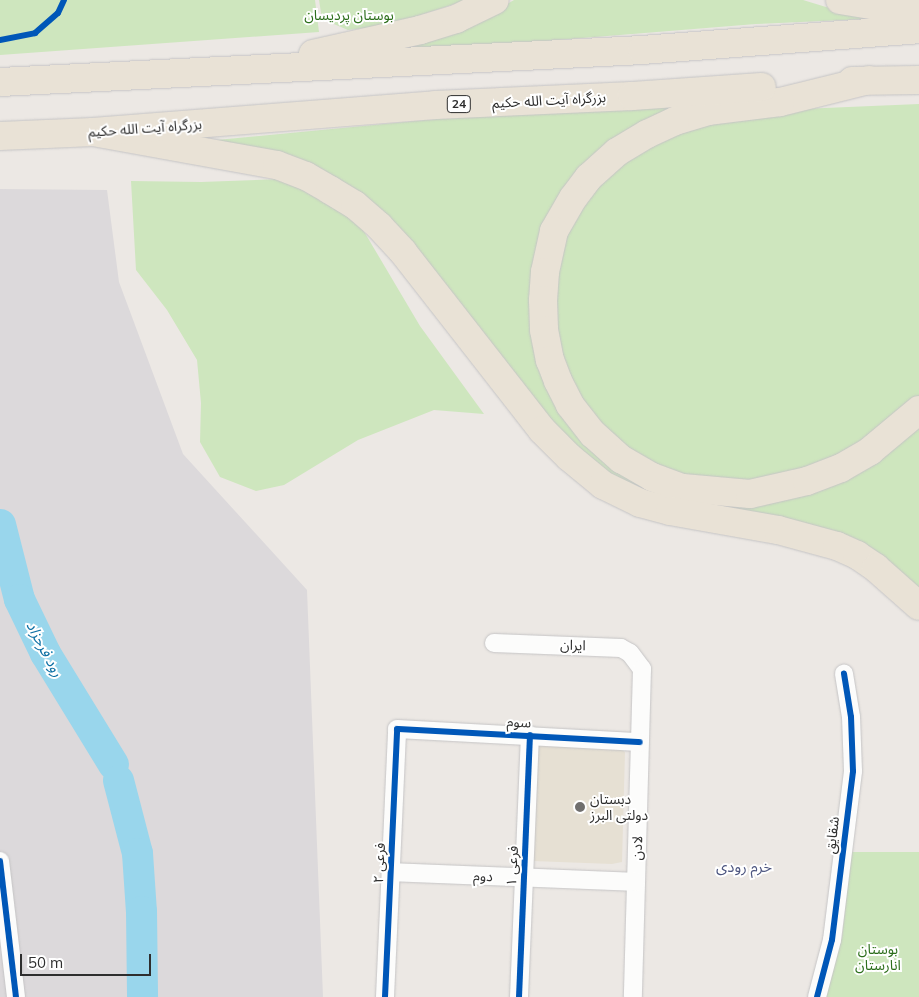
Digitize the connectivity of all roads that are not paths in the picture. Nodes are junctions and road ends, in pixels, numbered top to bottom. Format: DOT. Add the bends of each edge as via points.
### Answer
graph roads {
  1 [pos="495,0"];
  2 [pos="840,0"];
  3 [pos="919,13"];
  4 [pos="919,30"];
  5 [pos="235,72"];
  6 [pos="869,80"];
  7 [pos="919,80"];
  8 [pos="0,82"];
  9 [pos="93,132"];
  10 [pos="0,136"];
  11 [pos="919,410"];
  12 [pos="919,606"];
  13 [pos="494,643"];
  14 [pos="642,669"];
  15 [pos="844,674"];
  16 [pos="397,729"];
  17 [pos="530,735"];
  18 [pos="640,742"];
  19 [pos="0,860"];
  20 [pos="391,872"];
  21 [pos="524,878"];
  22 [pos="636,882"];
  23 [pos="16,997"];
  24 [pos="386,997"];
  25 [pos="519,997"];
  26 [pos="632,997"];
  27 [pos="817,997"];
  1 -- 5 [label="highway" via="456,19 420,30"];
  2 -- 3 [label="highway"];
  4 -- 5 [label="highway" via="642,50"];
  5 -- 8 [label="highway"];
  6 -- 7 [label="highway, بزرگراه آیت الله حکیم / 24"];
  6 -- 9 [label="highway, بزرگراه آیت الله حکیم / 24" via="435,105"];
  6 -- 11 [label="highway" via="780,102 708,112 675,121 617,152 589,177 554,231 545,272 544,330 558,381 570,405 593,434 621,459 652,477 684,488 750,494 807,482 870,451"];
  9 -- 10 [label="highway, بزرگراه آیت الله حکیم / 24"];
  9 -- 12 [label="highway" via="277,165 306,176 355,205 379,226 403,252 542,430 569,458 602,484 640,503 670,511 778,530 837,546 876,568"];
  13 -- 14 [label="street, ایران" via="621,648"];
  14 -- 18 [label="street, لادن"];
  15 -- 27 [label="street, شقایق" via="851,717 853,771 832,940"];
  16 -- 17 [label="street, سوم"];
  16 -- 20 [label="street, فرعی ۲"];
  17 -- 18 [label="street, سوم"];
  17 -- 21 [label="street, فرعی ۱"];
  18 -- 22 [label="street, لادن"];
  19 -- 23 [label="street"];
  20 -- 21 [label="street, دوم"];
  20 -- 24 [label="street, فرعی ۲"];
  21 -- 22 [label="street, دوم"];
  21 -- 25 [label="street, فرعی ۱"];
  22 -- 26 [label="street, لادن"];
}
